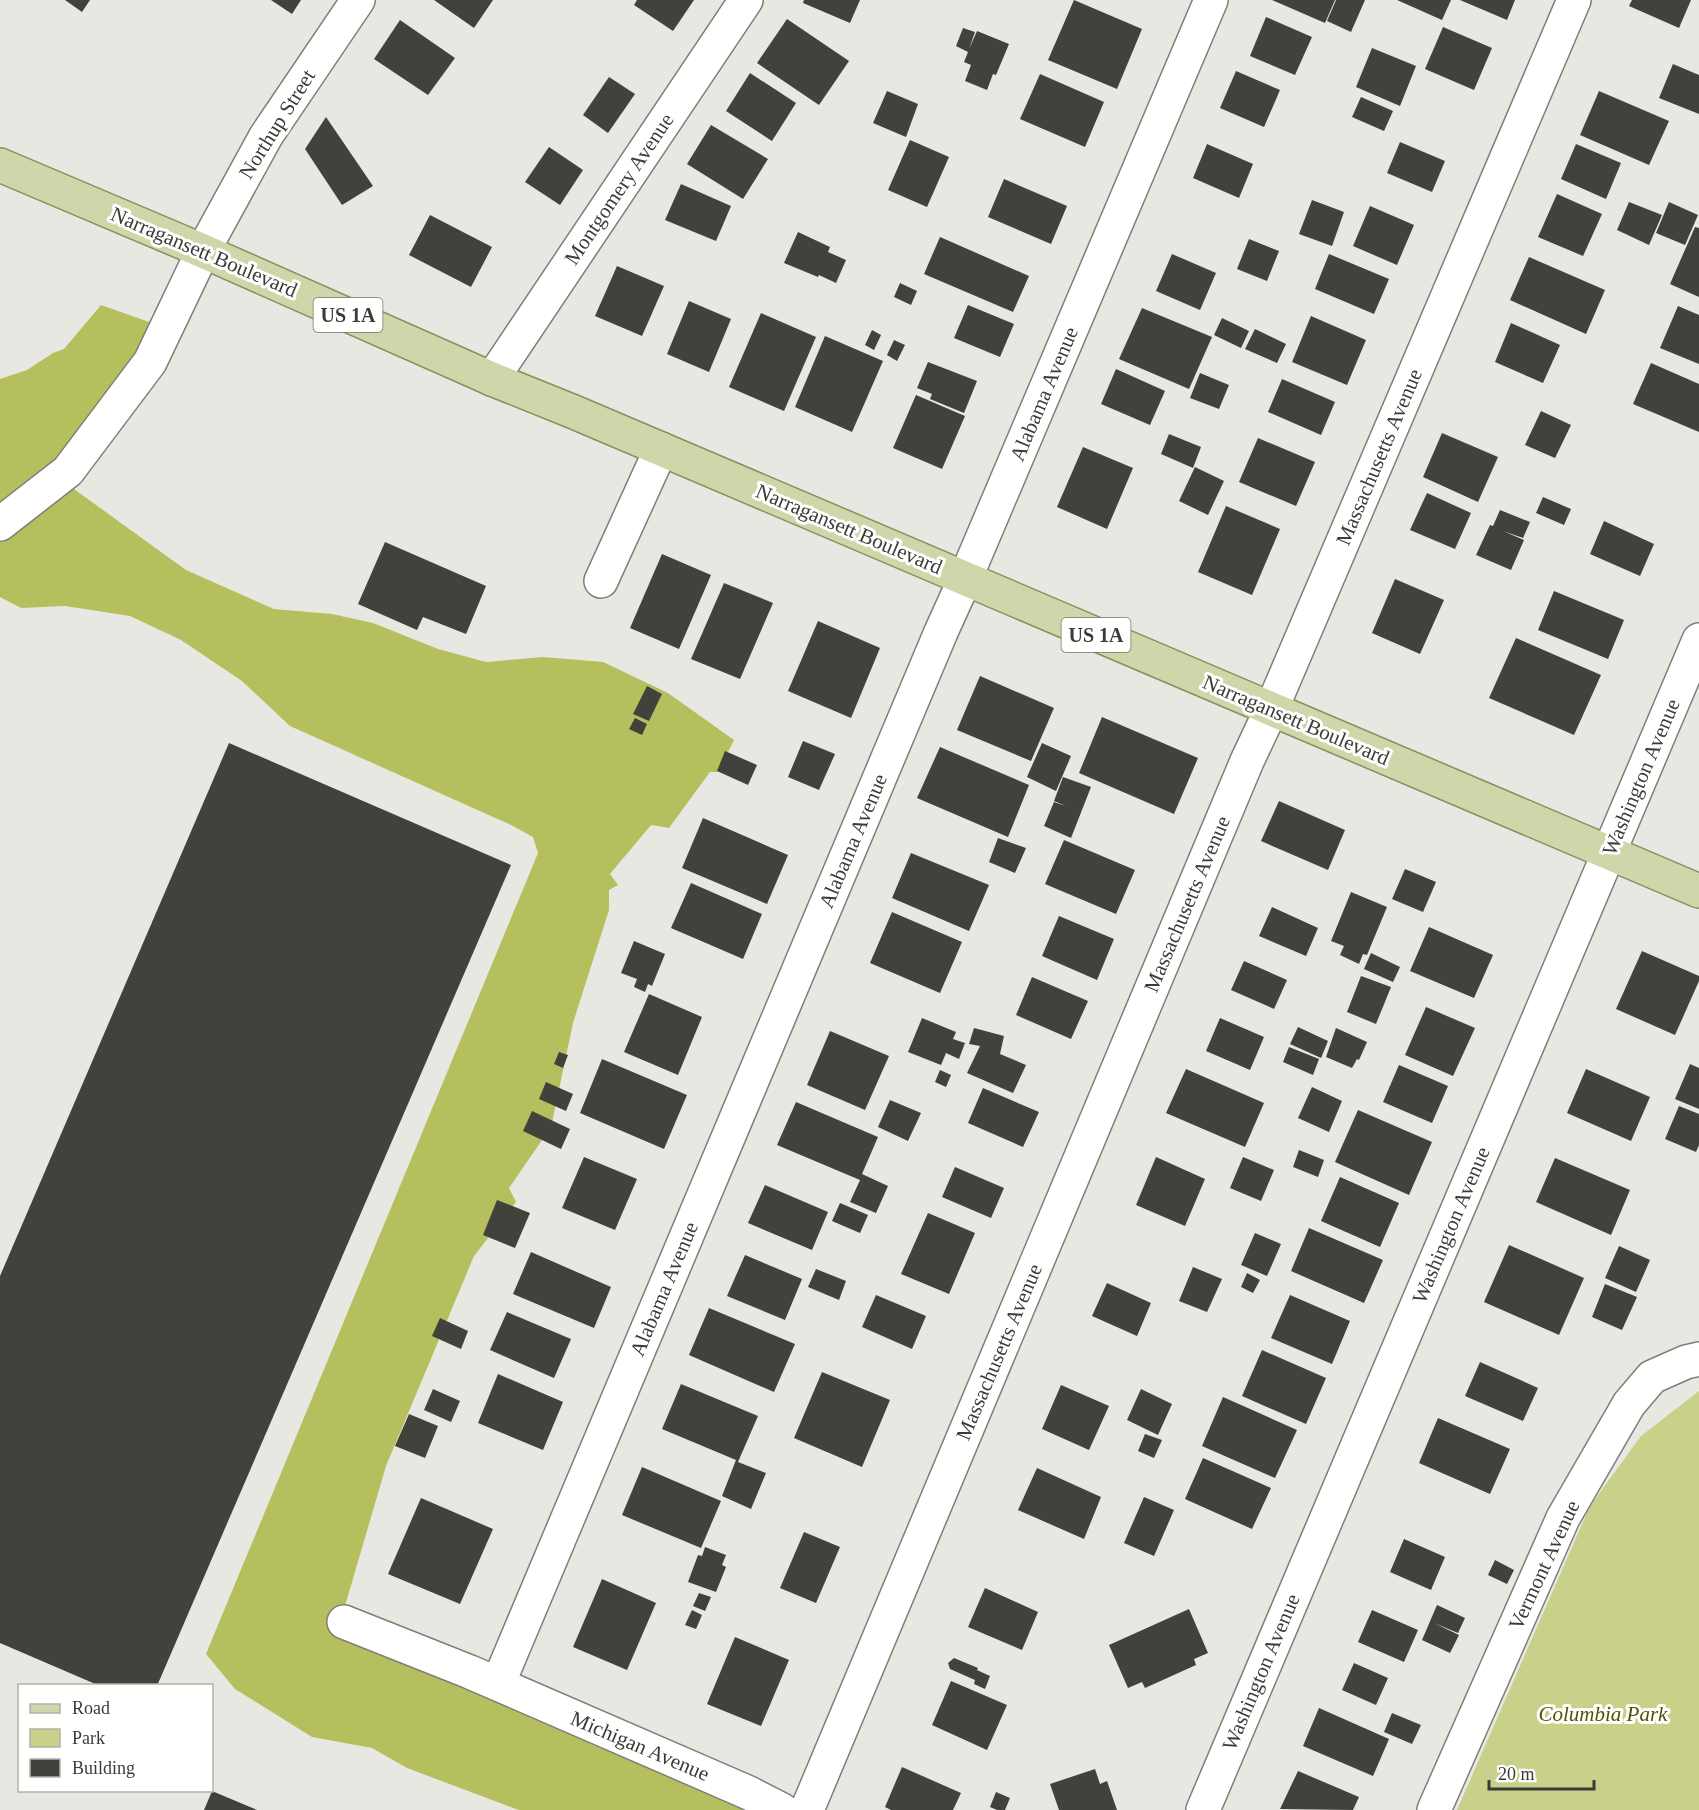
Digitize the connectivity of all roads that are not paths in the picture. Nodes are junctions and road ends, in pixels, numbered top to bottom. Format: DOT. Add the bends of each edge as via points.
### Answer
graph roads {
  1 [pos="358,0"];
  2 [pos="746,0"];
  3 [pos="1211,0"];
  4 [pos="1574,0"];
  5 [pos="0,165"];
  6 [pos="203,251"];
  7 [pos="492,379"];
  8 [pos="661,449"];
  9 [pos="0,524"];
  10 [pos="965,579"];
  11 [pos="601,582"];
  12 [pos="1699,640"];
  13 [pos="1271,710"];
  14 [pos="1609,853"];
  15 [pos="1699,891"];
  16 [pos="1699,1359"];
  17 [pos="344,1622"];
  18 [pos="498,1684"];
  19 [pos="782,1810"];
  20 [pos="807,1810"];
  21 [pos="1203,1810"];
  22 [pos="1434,1810"];
  1 -- 6 [label="street, Northup Street" via="266,136"];
  2 -- 7 [label="street, Montgomery Avenue"];
  3 -- 10 [label="street, Alabama Avenue"];
  4 -- 13 [label="street, Massachusetts Avenue"];
  5 -- 6 [label="main road, Narragansett Boulevard / US 1A"];
  6 -- 7 [label="main road, Narragansett Boulevard / US 1A"];
  6 -- 9 [label="street, Northup Street" via="150,362 68,471"];
  7 -- 8 [label="main road, Narragansett Boulevard / US 1A"];
  8 -- 10 [label="main road, Narragansett Boulevard / US 1A"];
  8 -- 11 [label="street"];
  10 -- 13 [label="main road, Narragansett Boulevard / US 1A"];
  10 -- 18 [label="street, Alabama Avenue"];
  12 -- 14 [label="street, Washington Avenue"];
  13 -- 14 [label="main road, Narragansett Boulevard / US 1A"];
  13 -- 20 [label="street, Massachusetts Avenue"];
  14 -- 15 [label="main road, Narragansett Boulevard / US 1A"];
  14 -- 21 [label="street, Washington Avenue"];
  16 -- 22 [label="street, Vermont Avenue" via="1652,1377 1629,1404 1563,1518"];
  17 -- 18 [label="street, Michigan Avenue"];
  18 -- 19 [label="street, Michigan Avenue"];
}
